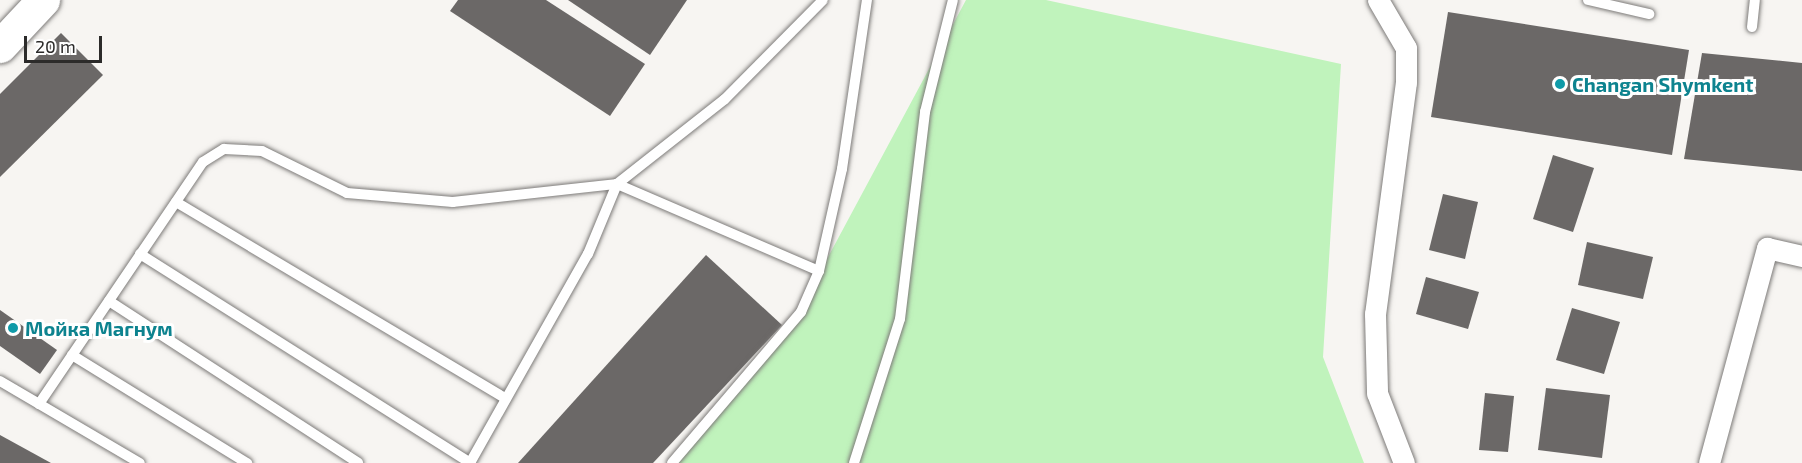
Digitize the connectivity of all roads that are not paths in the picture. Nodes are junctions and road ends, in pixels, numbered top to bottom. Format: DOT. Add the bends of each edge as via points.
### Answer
graph roads {
  1 [pos="43,0"];
  2 [pos="824,0"];
  3 [pos="867,0"];
  4 [pos="953,0"];
  5 [pos="1378,0"];
  6 [pos="1588,0"];
  7 [pos="1755,0"];
  8 [pos="1649,15"];
  9 [pos="1752,27"];
  10 [pos="0,46"];
  11 [pos="617,184"];
  12 [pos="176,202"];
  13 [pos="140,254"];
  14 [pos="1802,255"];
  15 [pos="819,272"];
  16 [pos="109,301"];
  17 [pos="72,356"];
  18 [pos="0,381"];
  19 [pos="506,399"];
  20 [pos="39,404"];
  21 [pos="140,463"];
  22 [pos="247,463"];
  23 [pos="357,463"];
  24 [pos="470,463"];
  25 [pos="672,463"];
  26 [pos="854,463"];
  27 [pos="1404,463"];
  28 [pos="1709,463"];
  1 -- 10 [label="highway"];
  2 -- 11 [label="lane" via="725,99"];
  3 -- 15 [label="lane" via="842,169"];
  4 -- 26 [label="lane" via="925,112 900,319"];
  5 -- 27 [label="street" via="1406,48 1406,82 1375,314 1377,393"];
  6 -- 8 [label="lane"];
  7 -- 9 [label="lane"];
  11 -- 12 [label="lane" via="453,202 359,194 262,151 224,149 203,162"];
  11 -- 15 [label="lane"];
  11 -- 19 [label="lane" via="588,254"];
  12 -- 13 [label="lane"];
  12 -- 19 [label="lane"];
  13 -- 16 [label="lane"];
  13 -- 24 [label="lane"];
  14 -- 28 [label="street" via="1767,248"];
  15 -- 25 [label="lane" via="801,312"];
  16 -- 17 [label="lane"];
  16 -- 23 [label="lane"];
  17 -- 20 [label="lane"];
  17 -- 22 [label="lane"];
  18 -- 20 [label="lane"];
  19 -- 24 [label="lane"];
  20 -- 21 [label="lane"];
}
